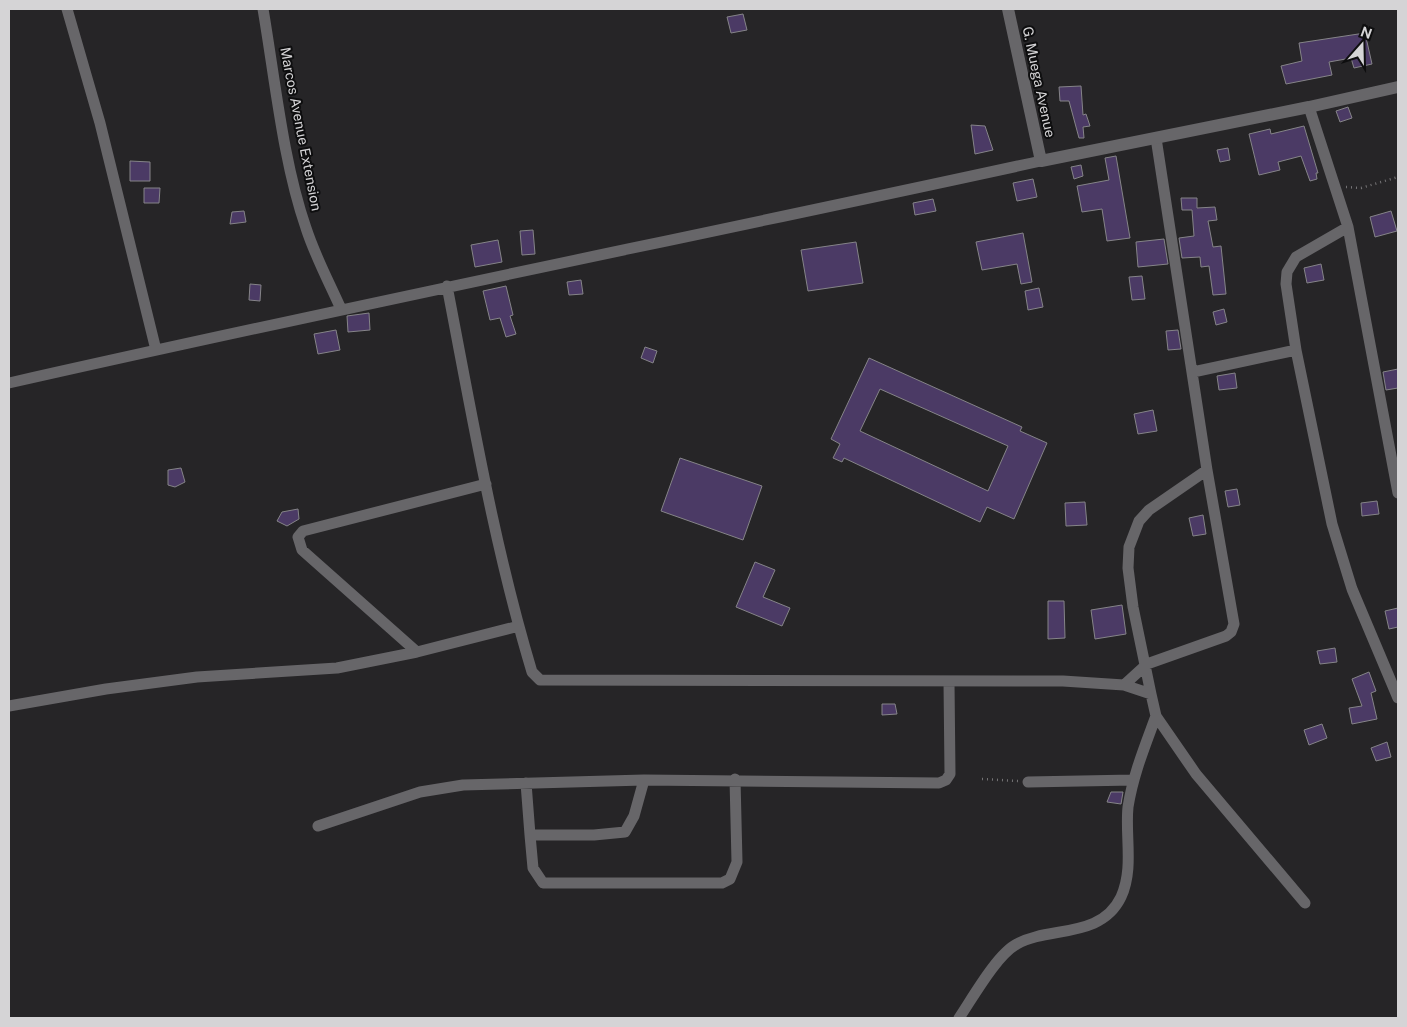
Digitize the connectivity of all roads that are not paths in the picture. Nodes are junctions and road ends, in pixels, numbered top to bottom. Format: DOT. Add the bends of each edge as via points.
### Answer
graph roads {
  1 [pos="66,9"];
  2 [pos="263,9"];
  3 [pos="1008,9"];
  4 [pos="1398,87"];
  5 [pos="1309,107"];
  6 [pos="1156,138"];
  7 [pos="1041,161"];
  8 [pos="1348,227"];
  9 [pos="447,286"];
  10 [pos="340,309"];
  11 [pos="156,350"];
  12 [pos="1296,350"];
  13 [pos="1193,372"];
  14 [pos="9,383"];
  15 [pos="1207,470"];
  16 [pos="486,484"];
  17 [pos="1398,493"];
  18 [pos="519,626"];
  19 [pos="417,652"];
  20 [pos="1147,664"];
  21 [pos="948,682"];
  22 [pos="1124,685"];
  23 [pos="1151,694"];
  24 [pos="1398,698"];
  25 [pos="9,706"];
  26 [pos="1156,716"];
  27 [pos="735,779"];
  28 [pos="644,780"];
  29 [pos="1133,780"];
  30 [pos="1028,782"];
  31 [pos="526,783"];
  32 [pos="318,826"];
  33 [pos="530,835"];
  34 [pos="1305,903"];
  35 [pos="959,1018"];
  1 -- 11 [label="street" via="100,123"];
  2 -- 10 [label="street, Marcos Avenue Extension" via="299,206"];
  3 -- 7 [label="street, G. Muega Avenue"];
  4 -- 5 [label="street"];
  5 -- 6 [label="street"];
  5 -- 8 [label="street"];
  6 -- 7 [label="street"];
  6 -- 13 [label="street"];
  7 -- 9 [label="street"];
  8 -- 12 [label="street" via="1302,253 1289,267 1286,284"];
  8 -- 17 [label="street"];
  9 -- 10 [label="street"];
  9 -- 16 [label="street"];
  10 -- 11 [label="street"];
  11 -- 14 [label="street"];
  12 -- 13 [label="street"];
  12 -- 24 [label="street" via="1332,524 1352,589"];
  13 -- 15 [label="street"];
  15 -- 20 [label="street" via="1149,510 1131,540 1128,568 1133,607"];
  15 -- 20 [label="street" via="1234,624 1226,636"];
  16 -- 18 [label="street"];
  16 -- 19 [label="street" via="303,530 298,537 302,550"];
  18 -- 19 [label="street"];
  18 -- 21 [label="street" via="532,672 540,680 547,681 601,678"];
  19 -- 25 [label="street" via="337,668 197,677"];
  20 -- 22 [label="street"];
  20 -- 23 [label="street"];
  21 -- 22 [label="street" via="1063,681"];
  21 -- 27 [label="street" via="951,765 946,780 939,783"];
  22 -- 23 [label="street"];
  23 -- 26 [label="street"];
  26 -- 29 [label="street"];
  26 -- 34 [label="street" via="1196,774"];
  27 -- 28 [label="street"];
  27 -- 33 [label="street" via="737,862 730,879 722,883 543,883 533,868"];
  28 -- 31 [label="street"];
  28 -- 33 [label="street" via="632,821 625,832"];
  29 -- 30 [label="street"];
  29 -- 35 [label="street" via="1128,810 1126,875 1121,897 1113,908 1088,925 1016,944 985,978"];
  31 -- 32 [label="street" via="445,787 420,792"];
  31 -- 33 [label="street"];
}
